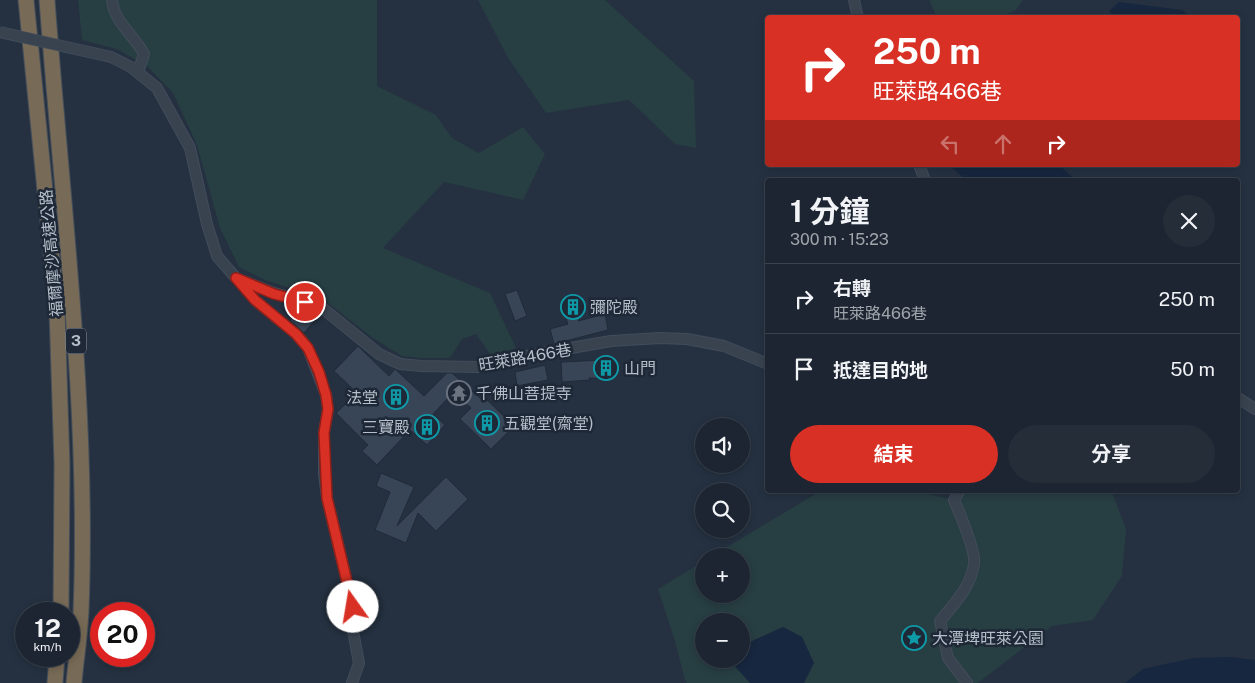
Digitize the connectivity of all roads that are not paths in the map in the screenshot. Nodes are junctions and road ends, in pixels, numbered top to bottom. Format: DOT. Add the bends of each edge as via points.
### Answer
graph roads {
  1 [pos="26,0"];
  2 [pos="47,0"];
  3 [pos="112,0"];
  4 [pos="854,0"];
  5 [pos="857,15"];
  6 [pos="0,32"];
  7 [pos="138,72"];
  8 [pos="236,278"];
  9 [pos="765,363"];
  10 [pos="1240,399"];
  11 [pos="1255,408"];
  12 [pos="958,493"];
  13 [pos="61,602"];
  14 [pos="56,667"];
  15 [pos="55,683"];
  16 [pos="74,683"];
  17 [pos="352,683"];
  18 [pos="967,683"];
  1 -- 13 [label="highway, 福爾摩沙高速公路 / 3" via="57,311 62,464"];
  2 -- 16 [label="highway, 福爾摩沙高速公路 / 3" via="77,353 82,509 81,613"];
  3 -- 7 [label="lane" via="114,14 144,54"];
  4 -- 5 [label="lane"];
  6 -- 7 [label="lane, 旺萊路466巷, bridge" via="111,57"];
  7 -- 8 [label="lane, 旺萊路466巷" via="157,88 190,148 217,256"];
  8 -- 9 [label="lane, 旺萊路466巷" via="274,294 320,306 379,354 400,364 478,367 611,341 660,338 724,346"];
  8 -- 17 [label="lane" via="255,300 308,348 326,395 324,474 353,607 358,662"];
  10 -- 11 [label="lane"];
  12 -- 18 [label="lane" via="954,500 975,563 966,587 940,621 948,658"];
  14 -- 15 [label="highway"];
}
